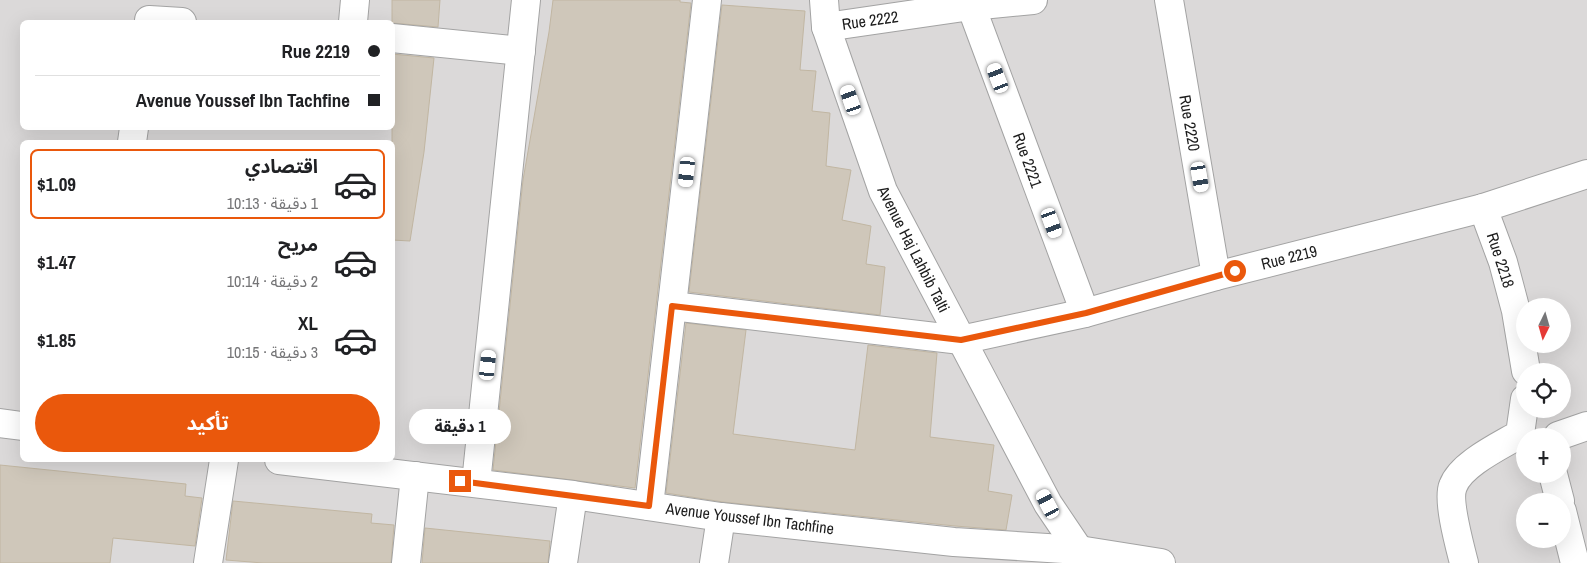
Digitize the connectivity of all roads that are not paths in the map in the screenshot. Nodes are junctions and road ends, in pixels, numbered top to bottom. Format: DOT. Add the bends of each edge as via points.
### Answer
graph roads {
  1 [pos="355,0"];
  2 [pos="526,0"];
  3 [pos="707,0"];
  4 [pos="824,0"];
  5 [pos="1033,0"];
  6 [pos="1169,0"];
  7 [pos="971,6"];
  8 [pos="150,14"];
  9 [pos="174,20"];
  10 [pos="353,20"];
  11 [pos="826,27"];
  12 [pos="395,38"];
  13 [pos="521,51"];
  14 [pos="1587,174"];
  15 [pos="1483,208"];
  16 [pos="1216,276"];
  17 [pos="672,306"];
  18 [pos="1086,313"];
  19 [pos="961,340"];
  20 [pos="1525,363"];
  21 [pos="0,423"];
  22 [pos="20,426"];
  23 [pos="1587,426"];
  24 [pos="1571,432"];
  25 [pos="1516,439"];
  26 [pos="224,462"];
  27 [pos="298,462"];
  28 [pos="415,476"];
  29 [pos="476,483"];
  30 [pos="573,495"];
  31 [pos="649,506"];
  32 [pos="721,516"];
  33 [pos="1571,548"];
  34 [pos="1079,557"];
  35 [pos="208,563"];
  36 [pos="406,563"];
  37 [pos="563,563"];
  38 [pos="714,563"];
  39 [pos="1161,563"];
  40 [pos="1464,563"];
  41 [pos="1574,563"];
  1 -- 10 [label="street"];
  2 -- 13 [label="street"];
  3 -- 17 [label="street"];
  4 -- 11 [label="street, Avenue Haj Lahbib Talti"];
  5 -- 7 [label="street, Rue 2222"];
  6 -- 16 [label="street, Rue 2220"];
  7 -- 11 [label="street, Rue 2222"];
  7 -- 18 [label="street, Rue 2221"];
  8 -- 9 [label="street"];
  11 -- 19 [label="street, Avenue Haj Lahbib Talti" via="882,191"];
  12 -- 13 [label="street"];
  13 -- 29 [label="street"];
  14 -- 15 [label="street, Rue 2219"];
  15 -- 16 [label="street, Rue 2219"];
  15 -- 20 [label="street, Rue 2218" via="1503,262"];
  16 -- 18 [label="street, Rue 2219"];
  17 -- 19 [label="street, Rue 2219"];
  17 -- 31 [label="street"];
  18 -- 19 [label="street, Rue 2219"];
  19 -- 34 [label="street, Avenue Haj Lahbib Talti"];
  21 -- 22 [label="street"];
  23 -- 24 [label="street"];
  25 -- 40 [label="street" via="1472,464 1452,487"];
  26 -- 35 [label="street"];
  27 -- 28 [label="street, Avenue Youssef Ibn Tachfine"];
  28 -- 29 [label="street, Avenue Youssef Ibn Tachfine"];
  28 -- 36 [label="street"];
  29 -- 30 [label="street, Avenue Youssef Ibn Tachfine"];
  30 -- 31 [label="street, Avenue Youssef Ibn Tachfine"];
  30 -- 37 [label="street"];
  31 -- 32 [label="street, Avenue Youssef Ibn Tachfine"];
  32 -- 34 [label="street, Avenue Youssef Ibn Tachfine"];
  32 -- 38 [label="street"];
  33 -- 41 [label="street"];
  34 -- 39 [label="street, Avenue Youssef Ibn Tachfine"];
}
